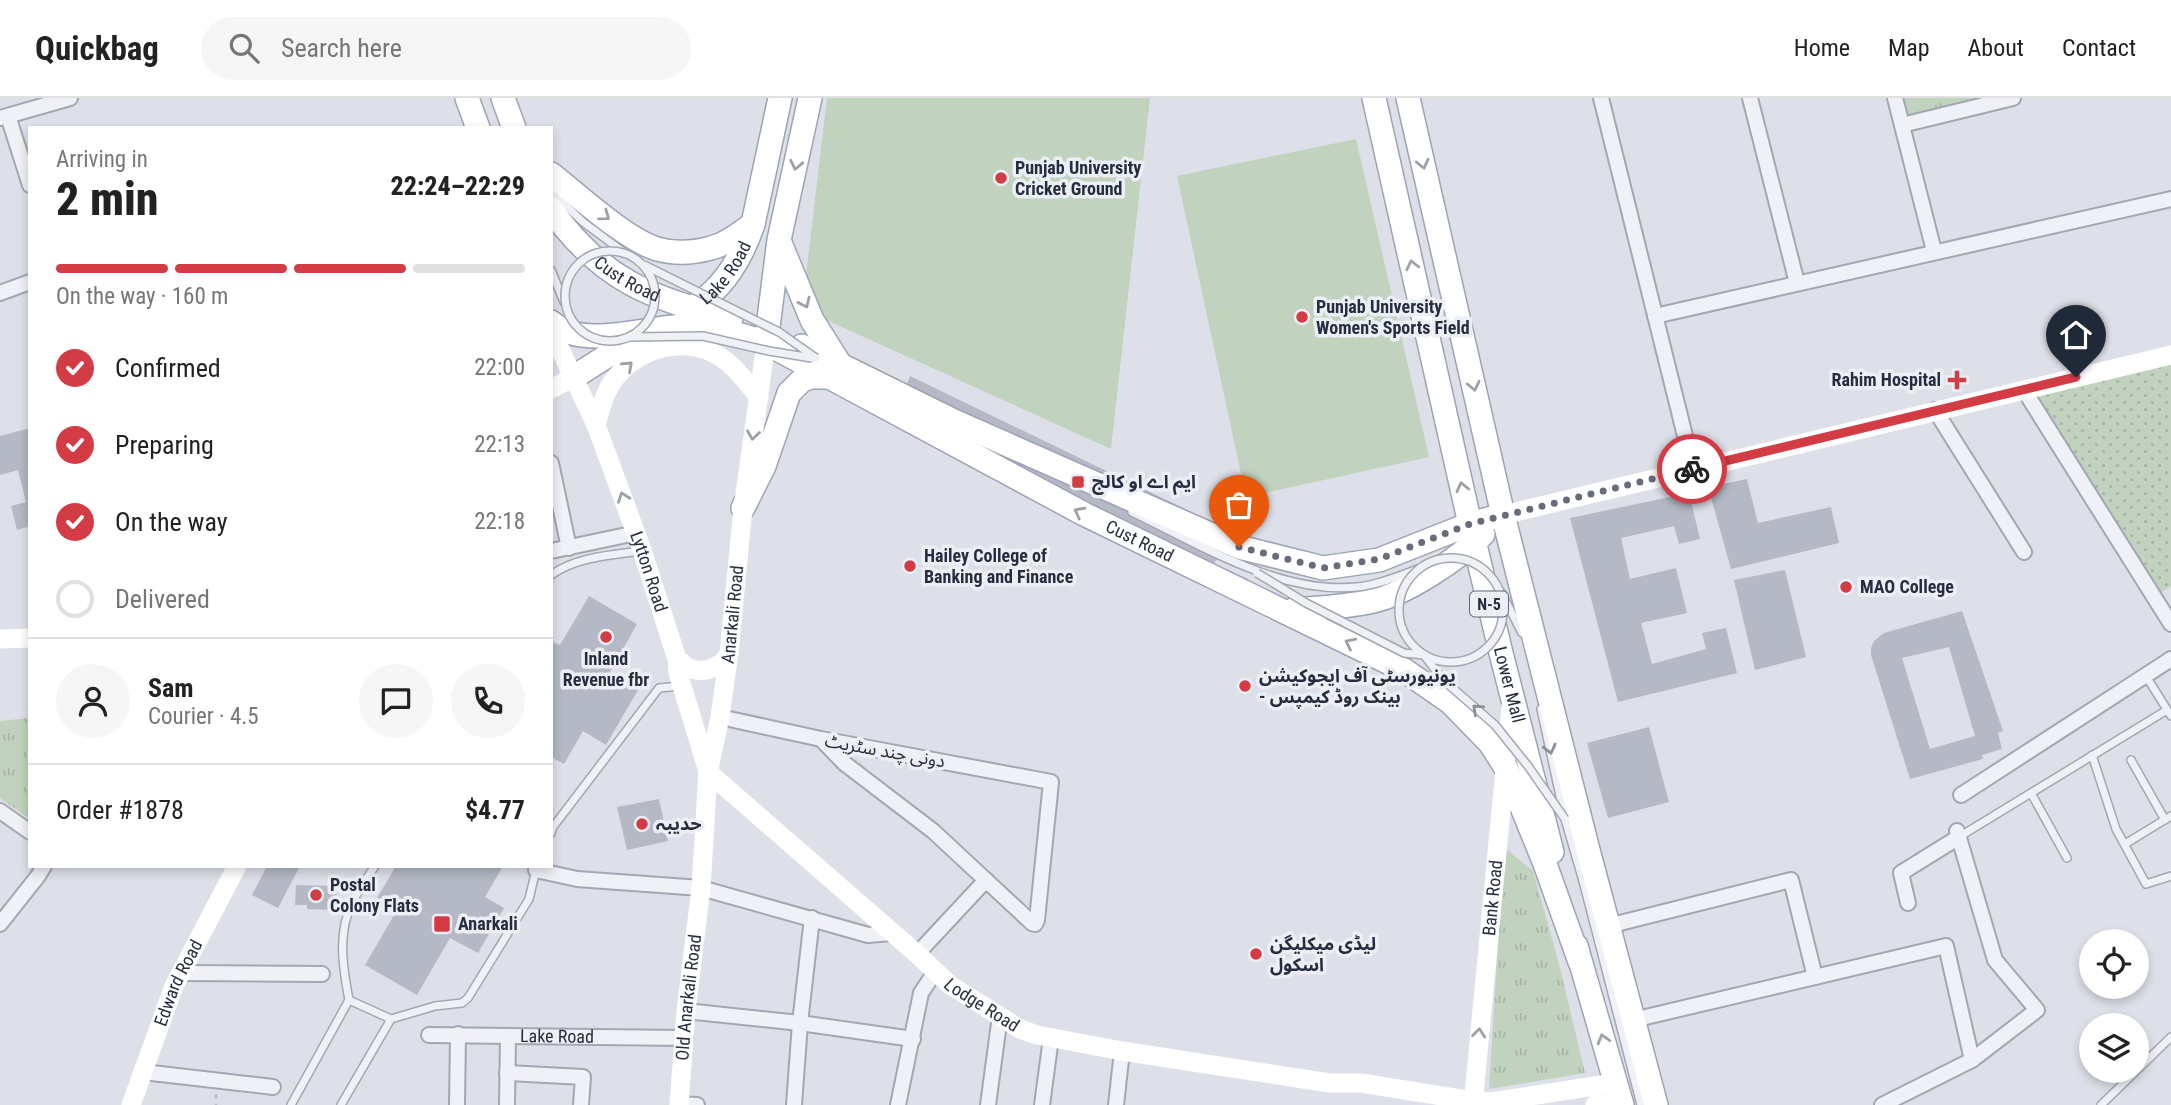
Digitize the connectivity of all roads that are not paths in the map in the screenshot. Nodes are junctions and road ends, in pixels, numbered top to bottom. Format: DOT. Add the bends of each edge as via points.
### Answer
graph roads {
  1 [pos="70,98"];
  2 [pos="467,98"];
  3 [pos="780,98"];
  4 [pos="810,98"];
  5 [pos="1374,98"];
  6 [pos="1408,98"];
  7 [pos="1601,98"];
  8 [pos="1750,98"];
  9 [pos="1895,98"];
  10 [pos="2013,98"];
  11 [pos="27,104"];
  12 [pos="4,117"];
  13 [pos="1902,125"];
  14 [pos="477,126"];
  15 [pos="553,176"];
  16 [pos="28,179"];
  17 [pos="553,193"];
  18 [pos="2171,199"];
  19 [pos="553,212"];
  20 [pos="753,224"];
  21 [pos="779,240"];
  22 [pos="622,251"];
  23 [pos="1934,251"];
  24 [pos="644,265"];
  25 [pos="553,275"];
  26 [pos="28,283"];
  27 [pos="1797,283"];
  28 [pos="0,293"];
  29 [pos="564,302"];
  30 [pos="692,308"];
  31 [pos="1655,316"];
  32 [pos="553,323"];
  33 [pos="652,328"];
  34 [pos="553,334"];
  35 [pos="767,336"];
  36 [pos="629,337"];
  37 [pos="2171,355"];
  38 [pos="828,367"];
  39 [pos="574,377"];
  40 [pos="553,388"];
  41 [pos="2024,390"];
  42 [pos="759,398"];
  43 [pos="1935,410"];
  44 [pos="596,425"];
  45 [pos="1693,468"];
  46 [pos="553,482"];
  47 [pos="1077,485"];
  48 [pos="743,508"];
  49 [pos="1125,508"];
  50 [pos="1503,514"];
  51 [pos="557,519"];
  52 [pos="1472,533"];
  53 [pos="639,542"];
  54 [pos="569,548"];
  55 [pos="553,551"];
  56 [pos="2024,552"];
  57 [pos="1418,569"];
  58 [pos="1256,573"];
  59 [pos="553,574"];
  60 [pos="1501,592"];
  61 [pos="1283,611"];
  62 [pos="2171,624"];
  63 [pos="28,638"];
  64 [pos="0,639"];
  65 [pos="1524,642"];
  66 [pos="729,653"];
  67 [pos="1424,655"];
  68 [pos="677,659"];
  69 [pos="2171,659"];
  70 [pos="2146,676"];
  71 [pos="682,686"];
  72 [pos="1512,694"];
  73 [pos="1537,695"];
  74 [pos="2169,713"];
  75 [pos="720,717"];
  76 [pos="821,739"];
  77 [pos="2092,755"];
  78 [pos="2131,760"];
  79 [pos="1506,768"];
  80 [pos="708,772"];
  81 [pos="2031,793"];
  82 [pos="1961,795"];
  83 [pos="0,811"];
  84 [pos="2168,818"];
  85 [pos="1565,820"];
  86 [pos="553,827"];
  87 [pos="28,831"];
  88 [pos="1958,834"];
  89 [pos="2125,845"];
  90 [pos="2067,858"];
  91 [pos="43,868"];
  92 [pos="236,868"];
  93 [pos="374,868"];
  94 [pos="537,868"];
  95 [pos="2171,876"];
  96 [pos="986,880"];
  97 [pos="701,888"];
  98 [pos="1908,903"];
  99 [pos="813,918"];
  100 [pos="0,924"];
  101 [pos="1608,926"];
  102 [pos="891,933"];
  103 [pos="916,954"];
  104 [pos="1580,962"];
  105 [pos="935,972"];
  106 [pos="181,973"];
  107 [pos="322,974"];
  108 [pos="1815,977"];
  109 [pos="349,1000"];
  110 [pos="686,1011"];
  111 [pos="1000,1016"];
  112 [pos="391,1019"];
  113 [pos="1633,1020"];
  114 [pos="800,1023"];
  115 [pos="458,1034"];
  116 [pos="429,1035"];
  117 [pos="508,1036"];
  118 [pos="2171,1037"];
  119 [pos="685,1038"];
  120 [pos="1051,1038"];
  121 [pos="913,1039"];
  122 [pos="1122,1051"];
  123 [pos="2149,1058"];
  124 [pos="1972,1060"];
  125 [pos="143,1072"];
  126 [pos="508,1073"];
  127 [pos="1330,1083"];
  128 [pos="2124,1083"];
  129 [pos="272,1087"];
  130 [pos="1625,1099"];
  131 [pos="685,1104"];
  132 [pos="1471,1104"];
  133 [pos="131,1105"];
  134 [pos="292,1105"];
  135 [pos="341,1105"];
  136 [pos="457,1105"];
  137 [pos="508,1105"];
  138 [pos="581,1105"];
  139 [pos="794,1105"];
  140 [pos="898,1105"];
  141 [pos="988,1105"];
  142 [pos="1042,1105"];
  143 [pos="1116,1105"];
  144 [pos="1418,1105"];
  145 [pos="1595,1105"];
  146 [pos="1656,1105"];
  147 [pos="1882,1105"];
  148 [pos="2101,1105"];
  1 -- 11 [label="street"];
  2 -- 14 [label="main road"];
  3 -- 20 [label="main road, Lake Road"];
  4 -- 21 [label="main road, one-way"];
  52 -- 5 [label="main road, Lower Mall / N-5, one-way"];
  6 -- 50 [label="main road, Lower Mall / N-5, one-way"];
  7 -- 31 [label="street"];
  8 -- 27 [label="street"];
  9 -- 13 [label="street"];
  10 -- 13 [label="street"];
  11 -- 12 [label="street"];
  12 -- 16 [label="street"];
  13 -- 23 [label="street"];
  15 -- 20 [label="main road, one-way" via="626,232 656,248 676,252 712,248"];
  17 -- 22 [label="lane"];
  18 -- 23 [label="street"];
  19 -- 30 [label="main road, Cust Road" via="593,259 619,278"];
  20 -- 30 [label="main road, Lake Road" via="725,279"];
  21 -- 35 [label="main road"];
  21 -- 38 [label="main road, one-way"];
  22 -- 24 [label="lane, bridge"];
  22 -- 29 [label="lane, bridge" via="592,253 579,261 567,280"];
  23 -- 27 [label="street"];
  24 -- 36 [label="lane, bridge" via="652,276 655,304 641,329"];
  24 -- 38 [label="lane, bridge" via="779,332"];
  25 -- 29 [label="lane"];
  26 -- 28 [label="street"];
  27 -- 31 [label="street"];
  29 -- 36 [label="lane, bridge" via="576,327 588,336 608,341"];
  30 -- 33 [label="main road, Lake Road"];
  30 -- 35 [label="main road, Cust Road"];
  31 -- 45 [label="street"];
  32 -- 33 [label="main road, Cust Road" via="576,335 591,336"];
  33 -- 35 [label="main road, Cust Road" via="707,327"];
  33 -- 39 [label="main road, Lake Road"];
  34 -- 39 [label="street, Lytton Road"];
  35 -- 38 [label="main road, Cust Road"];
  35 -- 42 [label="street, Anarkali Road"];
  36 -- 38 [label="lane, bridge" via="703,336"];
  37 -- 41 [label="street"];
  38 -- 47 [label="lane"];
  38 -- 48 [label="main road" via="802,380 789,393 764,466"];
  38 -- 52 [label="main road, Cust Road" via="1239,547 1323,568 1379,559"];
  61 -- 38 [label="main road, Cust Road, one-way" via="1084,514"];
  39 -- 40 [label="street"];
  39 -- 44 [label="street, Lytton Road"];
  41 -- 43 [label="street"];
  41 -- 62 [label="street"];
  44 -- 42 [label="street, one-way" via="604,397 623,369 636,358 666,346 711,353 740,374"];
  42 -- 48 [label="street, Anarkali Road, one-way"];
  43 -- 45 [label="street"];
  43 -- 56 [label="street"];
  53 -- 44 [label="street, Lytton Road, one-way"];
  45 -- 50 [label="street"];
  46 -- 51 [label="street"];
  48 -- 66 [label="street, Anarkali Road"];
  49 -- 58 [label="lane"];
  50 -- 52 [label="main road"];
  50 -- 101 [label="main road, Lower Mall / N-5"];
  51 -- 54 [label="street"];
  52 -- 61 [label="main road" via="1407,588 1376,600"];
  52 -- 72 [label="main road, Lower Mall / N-5"];
  53 -- 54 [label="street"];
  53 -- 59 [label="lane"];
  53 -- 68 [label="street, Lytton Road"];
  54 -- 55 [label="street"];
  57 -- 58 [label="lane, bridge" via="1374,585 1341,589"];
  57 -- 60 [label="lane, bridge" via="1449,557 1466,559 1493,577"];
  57 -- 67 [label="lane, bridge" via="1407,581 1398,614 1402,630"];
  58 -- 67 [label="lane, bridge" via="1404,653"];
  60 -- 65 [label="lane"];
  60 -- 67 [label="lane, bridge" via="1502,624 1485,651 1455,663"];
  79 -- 61 [label="main road, Cust Road, one-way" via="1490,743 1441,695 1404,670"];
  63 -- 64 [label="street"];
  66 -- 68 [label="street" via="718,666 705,670 690,669"];
  66 -- 75 [label="street, Anarkali Road"];
  85 -- 67 [label="lane, one-way, bridge" via="1495,725 1442,679"];
  68 -- 71 [label="street, Lytton Road"];
  69 -- 70 [label="street"];
  70 -- 74 [label="lane"];
  70 -- 82 [label="street"];
  71 -- 80 [label="street, Lytton Road"];
  71 -- 86 [label="lane" via="659,688"];
  72 -- 79 [label="street, Bank Road"];
  72 -- 104 [label="main road, Lower Mall / N-5"];
  73 -- 85 [label="lane, one-way"];
  74 -- 77 [label="lane"];
  75 -- 76 [label="street, دونی چند سٹریٹ"];
  75 -- 80 [label="street, Anarkali Road"];
  76 -- 96 [label="street"];
  76 -- 96 [label="street, دونی چند سٹریٹ" via="1051,782 1035,924"];
  77 -- 81 [label="lane"];
  77 -- 89 [label="lane"];
  78 -- 84 [label="lane"];
  79 -- 104 [label="main road, Cust Road"];
  132 -- 79 [label="street, Bank Road, one-way"];
  80 -- 97 [label="street, Anarkali Road"];
  80 -- 102 [label="street, Lodge Road"];
  81 -- 88 [label="lane"];
  81 -- 90 [label="lane"];
  83 -- 87 [label="street"];
  84 -- 89 [label="lane"];
  85 -- 130 [label="lane" via="1583,881"];
  88 -- 98 [label="street" via="1901,873"];
  88 -- 124 [label="street" via="1995,960 2037,1010"];
  89 -- 95 [label="lane" via="2146,884"];
  91 -- 100 [label="street"];
  92 -- 106 [label="street, Edward Road"];
  93 -- 109 [label="lane" via="344,924 342,949"];
  94 -- 97 [label="street" via="577,879"];
  94 -- 112 [label="lane" via="528,898 468,998"];
  96 -- 103 [label="street"];
  97 -- 99 [label="street"];
  97 -- 110 [label="street, Old Anarkali Road"];
  99 -- 102 [label="street" via="868,935"];
  99 -- 114 [label="street"];
  101 -- 108 [label="street" via="1791,880"];
  101 -- 113 [label="main road, Lower Mall / N-5"];
  102 -- 103 [label="street, Lodge Road"];
  103 -- 105 [label="street, Lodge Road"];
  130 -- 104 [label="main road, Lower Mall / N-5, one-way"];
  105 -- 111 [label="street, Lodge Road"];
  105 -- 121 [label="street" via="920,993"];
  106 -- 107 [label="street"];
  106 -- 125 [label="street, Edward Road"];
  108 -- 113 [label="street"];
  108 -- 124 [label="street" via="1946,946"];
  109 -- 112 [label="lane"];
  109 -- 134 [label="lane"];
  110 -- 114 [label="street"];
  110 -- 119 [label="street, Old Anarkali Road"];
  111 -- 120 [label="street, Lodge Road" via="1020,1029"];
  111 -- 141 [label="street"];
  112 -- 135 [label="lane"];
  113 -- 146 [label="main road, Lower Mall / N-5"];
  114 -- 121 [label="street"];
  114 -- 139 [label="street"];
  115 -- 116 [label="street, Lake Road"];
  115 -- 117 [label="street, Lake Road"];
  115 -- 136 [label="street"];
  117 -- 119 [label="street, Lake Road"];
  117 -- 126 [label="street"];
  118 -- 123 [label="lane"];
  119 -- 131 [label="street, Old Anarkali Road"];
  120 -- 122 [label="street, Lodge Road"];
  120 -- 142 [label="street"];
  121 -- 140 [label="street"];
  122 -- 127 [label="street, Lodge Road"];
  122 -- 143 [label="street"];
  124 -- 147 [label="street"];
  125 -- 129 [label="street"];
  125 -- 133 [label="street, Edward Road"];
  126 -- 137 [label="street"];
  126 -- 138 [label="street" via="583,1077"];
  127 -- 132 [label="street, Lodge Road" via="1361,1083"];
  127 -- 144 [label="street, Lodge Road" via="1348,1093"];
  128 -- 148 [label="lane"];
  130 -- 132 [label="street, Lodge Road"];
  130 -- 145 [label="street"];
}
